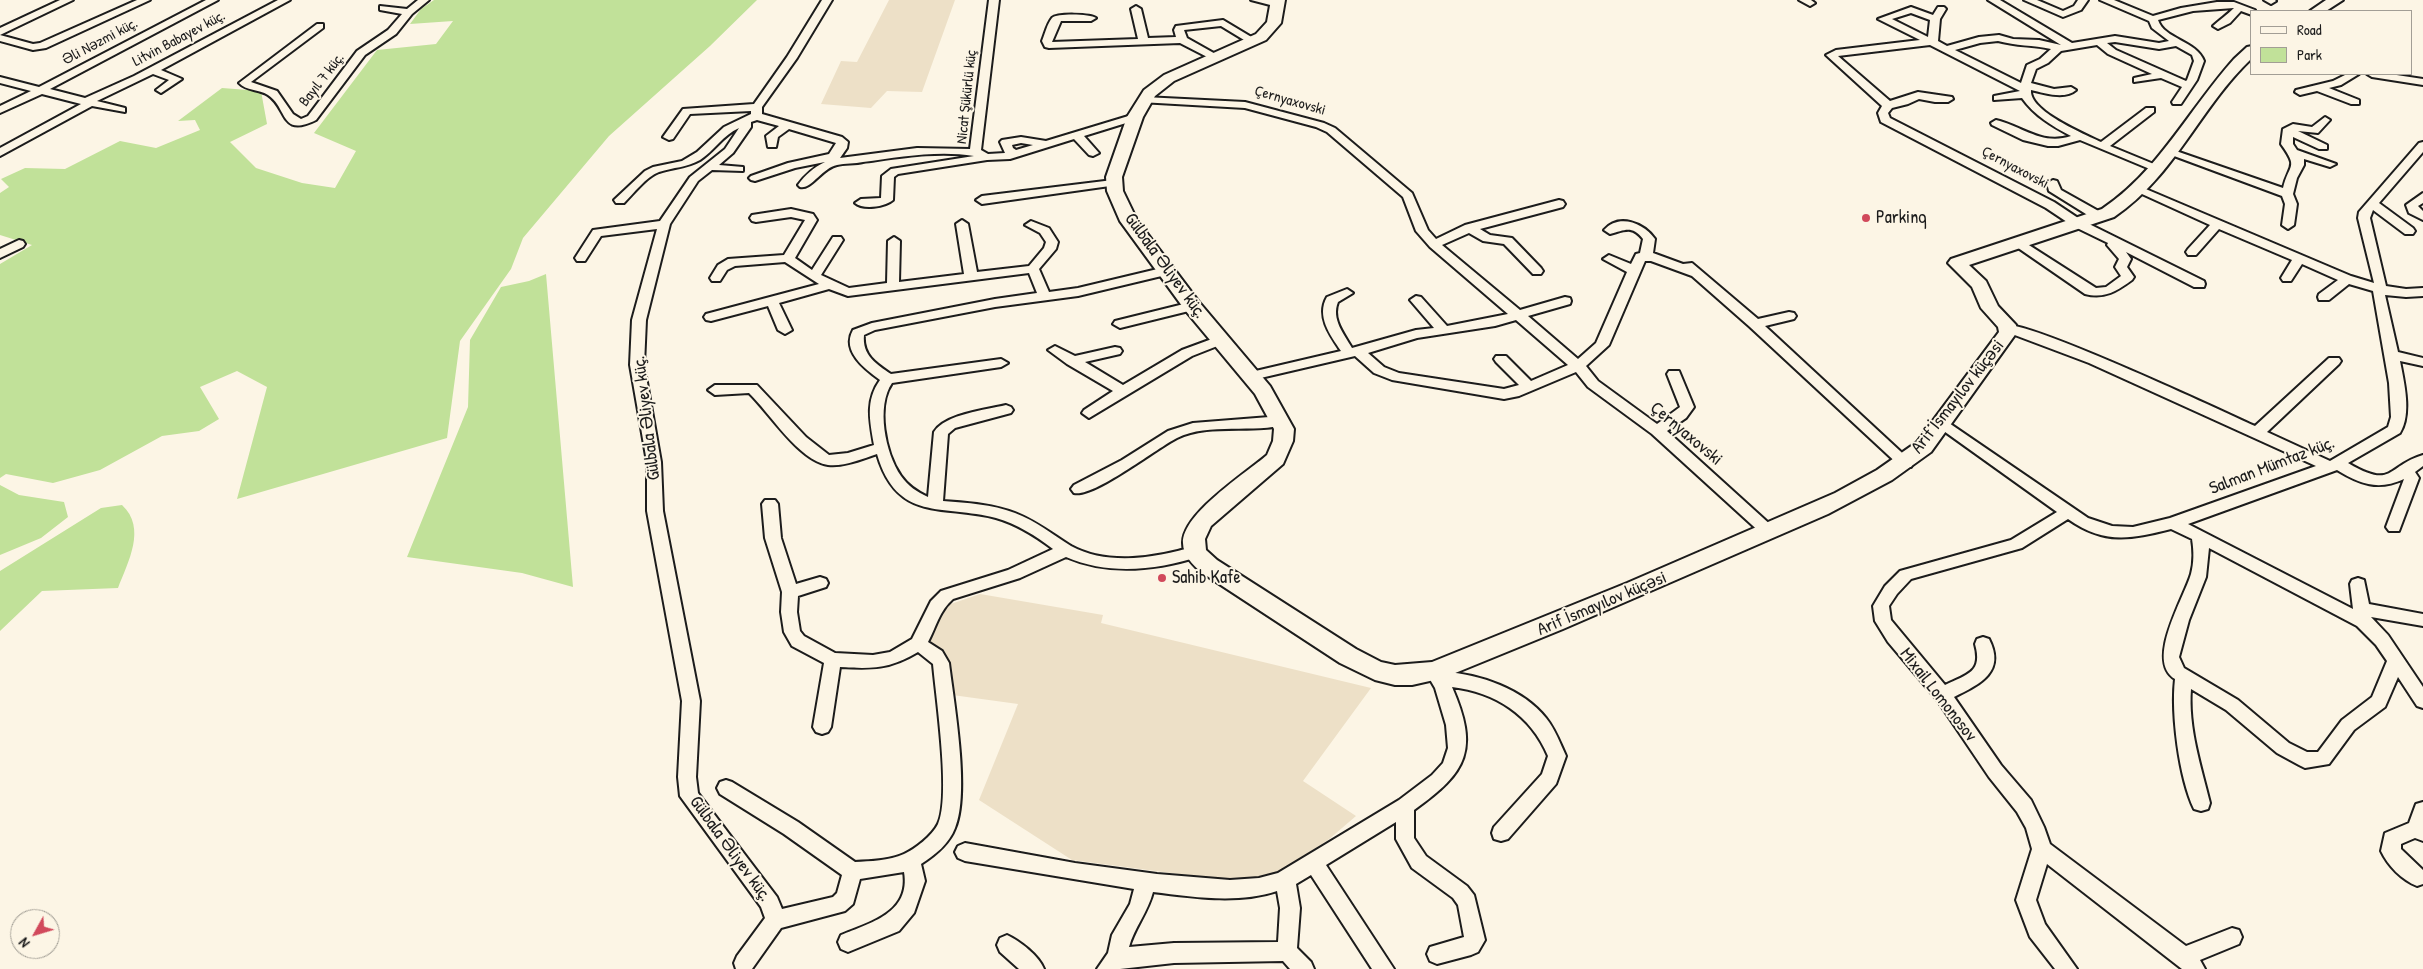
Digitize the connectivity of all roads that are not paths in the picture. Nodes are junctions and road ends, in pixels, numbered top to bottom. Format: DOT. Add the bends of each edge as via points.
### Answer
graph roads {
  1 [pos="68,0"];
  2 [pos="145,0"];
  3 [pos="213,0"];
  4 [pos="285,0"];
  5 [pos="424,0"];
  6 [pos="827,0"];
  7 [pos="994,0"];
  8 [pos="1256,0"];
  9 [pos="1993,0"];
  10 [pos="2029,0"];
  11 [pos="2083,0"];
  12 [pos="2105,0"];
  13 [pos="2336,0"];
  14 [pos="1278,2"];
  15 [pos="2231,3"];
  16 [pos="382,8"];
  17 [pos="1136,9"];
  18 [pos="1941,9"];
  19 [pos="2319,10"];
  20 [pos="2250,11"];
  21 [pos="409,12"];
  22 [pos="1091,18"];
  23 [pos="2153,18"];
  24 [pos="1936,19"];
  25 [pos="320,26"];
  26 [pos="2218,26"];
  27 [pos="0,32"];
  28 [pos="0,38"];
  29 [pos="1182,40"];
  30 [pos="1253,41"];
  31 [pos="1144,42"];
  32 [pos="1932,42"];
  33 [pos="2099,42"];
  34 [pos="2177,43"];
  35 [pos="2072,47"];
  36 [pos="2058,48"];
  37 [pos="1946,49"];
  38 [pos="2210,51"];
  39 [pos="2250,52"];
  40 [pos="2196,53"];
  41 [pos="1215,58"];
  42 [pos="152,70"];
  43 [pos="2160,75"];
  44 [pos="2352,75"];
  45 [pos="2386,75"];
  46 [pos="2399,76"];
  47 [pos="0,80"];
  48 [pos="2138,80"];
  49 [pos="2423,82"];
  50 [pos="2188,86"];
  51 [pos="2319,88"];
  52 [pos="161,90"];
  53 [pos="2025,90"];
  54 [pos="2071,90"];
  55 [pos="39,91"];
  56 [pos="2300,92"];
  57 [pos="1998,98"];
  58 [pos="1948,99"];
  59 [pos="1144,100"];
  60 [pos="87,102"];
  61 [pos="2178,102"];
  62 [pos="2355,102"];
  63 [pos="1888,105"];
  64 [pos="0,110"];
  65 [pos="121,110"];
  66 [pos="2150,110"];
  67 [pos="753,115"];
  68 [pos="1135,118"];
  69 [pos="2325,120"];
  70 [pos="1996,123"];
  71 [pos="787,124"];
  72 [pos="2289,132"];
  73 [pos="1076,134"];
  74 [pos="2081,136"];
  75 [pos="669,138"];
  76 [pos="772,145"];
  77 [pos="2423,145"];
  78 [pos="2102,146"];
  79 [pos="2323,147"];
  80 [pos="960,151"];
  81 [pos="975,152"];
  82 [pos="2293,152"];
  83 [pos="0,153"];
  84 [pos="1094,153"];
  85 [pos="2172,153"];
  86 [pos="986,157"];
  87 [pos="835,159"];
  88 [pos="2330,164"];
  89 [pos="716,165"];
  90 [pos="739,169"];
  91 [pos="922,169"];
  92 [pos="2157,169"];
  93 [pos="755,178"];
  94 [pos="1113,183"];
  95 [pos="2053,183"];
  96 [pos="804,185"];
  97 [pos="699,186"];
  98 [pos="2137,190"];
  99 [pos="2287,194"];
  100 [pos="2423,196"];
  101 [pos="620,200"];
  102 [pos="982,200"];
  103 [pos="2371,202"];
  104 [pos="862,203"];
  105 [pos="1559,204"];
  106 [pos="2098,216"];
  107 [pos="2423,216"];
  108 [pos="756,218"];
  109 [pos="2077,223"];
  110 [pos="2218,223"];
  111 [pos="664,224"];
  112 [pos="962,224"];
  113 [pos="1031,225"];
  114 [pos="2288,225"];
  115 [pos="1469,228"];
  116 [pos="1610,230"];
  117 [pos="2409,231"];
  118 [pos="2105,238"];
  119 [pos="837,240"];
  120 [pos="894,241"];
  121 [pos="2016,243"];
  122 [pos="18,244"];
  123 [pos="1434,244"];
  124 [pos="2192,252"];
  125 [pos="0,254"];
  126 [pos="1646,255"];
  127 [pos="1677,256"];
  128 [pos="580,258"];
  129 [pos="788,258"];
  130 [pos="1609,259"];
  131 [pos="2299,259"];
  132 [pos="1033,269"];
  133 [pos="1634,270"];
  134 [pos="1166,271"];
  135 [pos="1537,271"];
  136 [pos="1695,273"];
  137 [pos="815,275"];
  138 [pos="971,276"];
  139 [pos="716,278"];
  140 [pos="2286,278"];
  141 [pos="2347,279"];
  142 [pos="2199,284"];
  143 [pos="829,285"];
  144 [pos="893,285"];
  145 [pos="2380,288"];
  146 [pos="2423,292"];
  147 [pos="1347,293"];
  148 [pos="1045,297"];
  149 [pos="2324,297"];
  150 [pos="1416,300"];
  151 [pos="772,301"];
  152 [pos="1564,301"];
  153 [pos="1192,306"];
  154 [pos="1517,315"];
  155 [pos="1789,316"];
  156 [pos="711,318"];
  157 [pos="1120,324"];
  158 [pos="1756,324"];
  159 [pos="2009,328"];
  160 [pos="785,330"];
  161 [pos="1444,331"];
  162 [pos="1220,340"];
  163 [pos="1055,350"];
  164 [pos="1115,351"];
  165 [pos="1353,352"];
  166 [pos="2390,355"];
  167 [pos="1501,359"];
  168 [pos="1072,361"];
  169 [pos="2334,361"];
  170 [pos="2423,362"];
  171 [pos="1000,363"];
  172 [pos="1578,366"];
  173 [pos="1674,374"];
  174 [pos="1252,376"];
  175 [pos="888,379"];
  176 [pos="1530,387"];
  177 [pos="715,390"];
  178 [pos="1124,391"];
  179 [pos="1006,410"];
  180 [pos="1089,413"];
  181 [pos="1282,421"];
  182 [pos="1941,424"];
  183 [pos="1657,431"];
  184 [pos="2258,432"];
  185 [pos="881,448"];
  186 [pos="2423,460"];
  187 [pos="1906,462"];
  188 [pos="2334,465"];
  189 [pos="2406,472"];
  190 [pos="1079,489"];
  191 [pos="770,504"];
  192 [pos="935,505"];
  193 [pos="2068,513"];
  194 [pos="2173,523"];
  195 [pos="2394,527"];
  196 [pos="1768,531"];
  197 [pos="2199,537"];
  198 [pos="1066,550"];
  199 [pos="1195,552"];
  200 [pos="820,583"];
  201 [pos="2358,584"];
  202 [pos="790,592"];
  203 [pos="2363,615"];
  204 [pos="2423,620"];
  205 [pos="918,644"];
  206 [pos="1983,644"];
  207 [pos="833,660"];
  208 [pos="2396,660"];
  209 [pos="1437,675"];
  210 [pos="2184,676"];
  211 [pos="1943,695"];
  212 [pos="2423,701"];
  213 [pos="822,727"];
  214 [pos="726,788"];
  215 [pos="2201,803"];
  216 [pos="1405,806"];
  217 [pos="2423,810"];
  218 [pos="2420,831"];
  219 [pos="1501,833"];
  220 [pos="2042,849"];
  221 [pos="965,852"];
  222 [pos="911,860"];
  223 [pos="1313,862"];
  224 [pos="852,871"];
  225 [pos="2416,877"];
  226 [pos="1285,879"];
  227 [pos="1146,883"];
  228 [pos="775,920"];
  229 [pos="2232,937"];
  230 [pos="848,942"];
  231 [pos="1007,945"];
  232 [pos="1287,951"];
  233 [pos="1436,954"];
  234 [pos="744,963"];
  235 [pos="1112,963"];
  236 [pos="2189,963"];
  237 [pos="1034,969"];
  238 [pos="1304,969"];
  239 [pos="1384,969"];
  240 [pos="2066,969"];
  1 -- 27 [label="street"];
  2 -- 28 [label="street" via="42,46 32,47"];
  3 -- 55 [label="street, Əli Nəzmi küç."];
  4 -- 42 [label="street, Litvin Babayev küç."];
  5 -- 21 [label="street, Bayıl 7 küç."];
  6 -- 67 [label="street, Gülbala Əliyev küç."];
  7 -- 81 [label="street, Nicat Şükürlü küç"];
  8 -- 14 [label="street"];
  9 -- 35 [label="street"];
  10 -- 11 [label="street" via="2063,14 2078,8"];
  12 -- 23 [label="street"];
  13 -- 19 [label="street"];
  14 -- 30 [label="street" via="1272,28"];
  15 -- 20 [label="street"];
  15 -- 23 [label="street" via="2181,10"];
  15 -- 26 [label="street" via="2228,20"];
  16 -- 21 [label="street"];
  17 -- 31 [label="street"];
  18 -- 24 [label="street"];
  21 -- 25 [label="street, Bayıl 7 küç." via="392,32 361,53 312,118 304,123 294,122 288,118 273,93 244,83"];
  22 -- 31 [label="street" via="1059,18 1047,41 1049,45"];
  23 -- 34 [label="street" via="2155,26"];
  24 -- 32 [label="street"];
  24 -- 32 [label="street" via="1911,10 1883,19"];
  29 -- 30 [label="street" via="1180,28 1223,23"];
  29 -- 31 [label="street"];
  29 -- 41 [label="street"];
  30 -- 41 [label="street"];
  32 -- 37 [label="street"];
  32 -- 63 [label="street" via="1831,55"];
  33 -- 34 [label="street" via="2122,39 2164,46"];
  33 -- 35 [label="street"];
  33 -- 43 [label="street" via="2112,52"];
  34 -- 40 [label="street"];
  35 -- 36 [label="street"];
  36 -- 37 [label="street" via="1999,38"];
  36 -- 53 [label="street" via="2044,61 2031,67"];
  37 -- 53 [label="street"];
  38 -- 40 [label="street"];
  39 -- 85 [label="street, Arif İsmayılov küçəsi" via="2207,102"];
  40 -- 50 [label="street" via="2199,61"];
  41 -- 59 [label="street" via="1161,83"];
  42 -- 52 [label="street" via="177,78"];
  42 -- 60 [label="street, Litvin Babayev küç."];
  43 -- 48 [label="street"];
  43 -- 50 [label="street"];
  44 -- 51 [label="street"];
  45 -- 46 [label="street"];
  46 -- 49 [label="street"];
  47 -- 55 [label="street"];
  50 -- 61 [label="street"];
  51 -- 56 [label="street"];
  51 -- 62 [label="street"];
  53 -- 54 [label="street"];
  53 -- 57 [label="street"];
  53 -- 74 [label="street" via="2033,106"];
  55 -- 60 [label="street"];
  55 -- 64 [label="street, Əli Nəzmi küç."];
  58 -- 63 [label="street" via="1918,94 1900,104"];
  59 -- 68 [label="street"];
  59 -- 123 [label="street, Çernyaxovski" via="1246,105 1331,130 1408,196 1422,231"];
  60 -- 65 [label="street"];
  60 -- 83 [label="street, Litvin Babayev küç."];
  63 -- 109 [label="street, Çernyaxovski" via="1883,113 1885,120 2050,205"];
  66 -- 78 [label="street"];
  67 -- 71 [label="street"];
  67 -- 75 [label="street" via="687,111"];
  67 -- 89 [label="street, Gülbala Əliyev küç."];
  67 -- 101 [label="street" via="728,129 701,154 684,164 657,168 649,173"];
  68 -- 73 [label="street"];
  68 -- 94 [label="street"];
  69 -- 72 [label="street" via="2314,131 2293,127"];
  70 -- 74 [label="street" via="2044,142 2065,144"];
  71 -- 76 [label="street" via="772,136"];
  71 -- 87 [label="street" via="838,139 842,142"];
  72 -- 79 [label="street"];
  72 -- 82 [label="street" via="2287,144"];
  73 -- 84 [label="street"];
  73 -- 86 [label="street, Nicat Şükürlü küç" via="1046,144 1021,140 1006,142 1008,150 1014,154"];
  74 -- 78 [label="street"];
  77 -- 103 [label="street"];
  78 -- 92 [label="street"];
  80 -- 81 [label="street"];
  80 -- 87 [label="street" via="917,151 848,162"];
  80 -- 91 [label="street"];
  81 -- 86 [label="street, Nicat Şükürlü küç"];
  82 -- 88 [label="street"];
  82 -- 99 [label="street" via="2298,165"];
  85 -- 92 [label="street, Arif İsmayılov küçəsi"];
  85 -- 99 [label="street"];
  86 -- 91 [label="street"];
  87 -- 93 [label="street" via="792,166"];
  87 -- 96 [label="street" via="815,171"];
  89 -- 90 [label="street"];
  89 -- 97 [label="street"];
  89 -- 111 [label="street, Gülbala Əliyev küç." via="702,170 694,179"];
  91 -- 104 [label="street" via="891,173 888,176 887,200"];
  92 -- 98 [label="street, Arif İsmayılov küçəsi"];
  94 -- 102 [label="street"];
  94 -- 134 [label="street, Gülbala Əliyev küç." via="1129,221"];
  95 -- 106 [label="street" via="2057,192"];
  98 -- 106 [label="street, Arif İsmayılov küçəsi" via="2119,207"];
  98 -- 110 [label="street"];
  99 -- 114 [label="street" via="2291,204"];
  100 -- 107 [label="street" via="2412,205 2413,210"];
  103 -- 117 [label="street"];
  103 -- 145 [label="street, Salman Mümtaz küç." via="2364,218"];
  105 -- 115 [label="street"];
  106 -- 109 [label="street, Arif İsmayılov küçəsi"];
  108 -- 129 [label="street" via="791,214 810,217 796,249"];
  109 -- 118 [label="street, Çernyaxovski"];
  109 -- 121 [label="street, Arif İsmayılov küçəsi"];
  110 -- 124 [label="street"];
  110 -- 131 [label="street"];
  111 -- 128 [label="street" via="596,234"];
  111 -- 228 [label="street, Gülbala Əliyev küç." via="639,320 637,366 654,462 656,511 690,701 689,796 770,903"];
  112 -- 138 [label="street"];
  113 -- 132 [label="street" via="1045,231 1052,242"];
  115 -- 123 [label="street"];
  115 -- 135 [label="street" via="1487,238 1508,241"];
  116 -- 126 [label="street" via="1624,223 1636,225 1649,238"];
  118 -- 121 [label="street" via="2125,259 2121,267 2128,277 2106,293 2090,291"];
  118 -- 142 [label="street, Çernyaxovski"];
  119 -- 137 [label="street"];
  120 -- 144 [label="street"];
  121 -- 159 [label="street, Arif İsmayılov küçəsi" via="1956,263 1980,285 1990,308"];
  122 -- 125 [label="street"];
  123 -- 154 [label="street, Çernyaxovski"];
  126 -- 133 [label="street" via="1640,257"];
  126 -- 136 [label="street"];
  127 -- 136 [label="street"];
  129 -- 137 [label="street" via="797,267"];
  129 -- 139 [label="street" via="732,262 722,268"];
  130 -- 133 [label="street"];
  131 -- 140 [label="street"];
  131 -- 141 [label="street"];
  132 -- 138 [label="street"];
  132 -- 148 [label="street"];
  133 -- 172 [label="street" via="1602,346"];
  134 -- 148 [label="street"];
  134 -- 153 [label="street, Gülbala Əliyev küç."];
  136 -- 158 [label="street"];
  137 -- 143 [label="street"];
  138 -- 144 [label="street"];
  141 -- 145 [label="street"];
  141 -- 149 [label="street"];
  143 -- 144 [label="street" via="848,292"];
  143 -- 151 [label="street"];
  145 -- 146 [label="street" via="2410,294"];
  145 -- 166 [label="street, Salman Mümtaz küç."];
  147 -- 165 [label="street" via="1332,300 1327,309 1330,320"];
  148 -- 175 [label="street" via="995,303 863,329 858,332 856,340 860,355"];
  150 -- 161 [label="street"];
  151 -- 156 [label="street"];
  151 -- 160 [label="street"];
  152 -- 154 [label="street"];
  153 -- 157 [label="street"];
  153 -- 162 [label="street, Gülbala Əliyev küç."];
  154 -- 161 [label="street"];
  154 -- 172 [label="street, Çernyaxovski"];
  155 -- 158 [label="street"];
  158 -- 187 [label="street"];
  159 -- 182 [label="street, Arif İsmayılov küçəsi"];
  159 -- 184 [label="street"];
  161 -- 165 [label="street" via="1416,334"];
  162 -- 174 [label="street, Gülbala Əliyev küç."];
  162 -- 178 [label="street" via="1187,353"];
  163 -- 168 [label="street"];
  164 -- 168 [label="street"];
  165 -- 174 [label="street"];
  165 -- 176 [label="street" via="1396,377 1504,394"];
  166 -- 170 [label="street"];
  166 -- 188 [label="street, Salman Mümtaz küç." via="2398,398 2398,421 2394,430"];
  167 -- 176 [label="street"];
  168 -- 178 [label="street"];
  169 -- 184 [label="street"];
  171 -- 175 [label="street"];
  172 -- 176 [label="street"];
  172 -- 183 [label="street, Çernyaxovski" via="1593,384"];
  173 -- 183 [label="street" via="1687,407"];
  174 -- 181 [label="street, Gülbala Əliyev küç."];
  175 -- 185 [label="street" via="874,404"];
  177 -- 185 [label="street" via="752,388 810,450 826,460"];
  178 -- 180 [label="street"];
  179 -- 192 [label="street" via="950,424 941,432"];
  181 -- 190 [label="street" via="1193,428 1173,434 1127,464"];
  181 -- 199 [label="street" via="1284,441 1276,459 1203,520 1195,533"];
  182 -- 187 [label="street, Arif İsmayılov küçəsi" via="1924,447"];
  182 -- 193 [label="street, Salman Mümtaz küç."];
  183 -- 196 [label="street, Çernyaxovski"];
  184 -- 188 [label="street"];
  185 -- 192 [label="street" via="890,472 902,489 916,499"];
  186 -- 189 [label="street"];
  187 -- 196 [label="street, Arif İsmayılov küçəsi" via="1836,502"];
  188 -- 189 [label="street" via="2376,482 2386,482"];
  188 -- 194 [label="street, Salman Mümtaz küç."];
  189 -- 195 [label="street" via="2412,478"];
  191 -- 202 [label="street" via="773,538"];
  192 -- 198 [label="street" via="986,510 1031,525"];
  193 -- 194 [label="street, Salman Mümtaz küç." via="2111,532 2133,533"];
  193 -- 211 [label="street, Mixail Lomonosov" via="2016,544 1906,575 1890,590 1882,606 1883,620"];
  194 -- 197 [label="street"];
  196 -- 209 [label="street, Arif İsmayılov küçəsi"];
  197 -- 203 [label="street"];
  197 -- 210 [label="street" via="2202,567 2170,657 2177,672"];
  198 -- 199 [label="street" via="1078,557 1121,563 1168,561"];
  198 -- 205 [label="street" via="1014,574 947,595 938,601"];
  199 -- 209 [label="street, Arif İsmayılov küçəsi" via="1209,566 1375,670 1395,675"];
  200 -- 202 [label="street"];
  201 -- 203 [label="street"];
  202 -- 207 [label="street" via="792,632 811,650"];
  203 -- 204 [label="street"];
  203 -- 208 [label="street"];
  205 -- 207 [label="street" via="894,658 880,661"];
  205 -- 222 [label="street" via="936,656 941,664 952,797 949,824 944,832"];
  206 -- 211 [label="street" via="1987,660 1983,669"];
  207 -- 213 [label="street"];
  208 -- 210 [label="street" via="2379,702 2348,725 2323,759 2305,760 2283,748 2232,706"];
  208 -- 212 [label="street"];
  209 -- 216 [label="street" via="1454,720 1456,756 1446,773"];
  209 -- 219 [label="street" via="1471,683 1511,700 1534,717 1548,735 1557,756 1550,778"];
  210 -- 215 [label="street" via="2182,723"];
  211 -- 220 [label="street, Mixail Lomonosov" via="1995,771 2024,806"];
  214 -- 224 [label="street"];
  216 -- 223 [label="street"];
  216 -- 233 [label="street" via="1405,838 1419,862 1460,892 1467,901 1474,940 1471,945"];
  217 -- 218 [label="street"];
  218 -- 225 [label="street" via="2392,839 2391,851"];
  220 -- 236 [label="street"];
  220 -- 240 [label="street" via="2026,900 2037,930"];
  221 -- 227 [label="street" via="1089,876"];
  222 -- 224 [label="street"];
  222 -- 230 [label="street" via="915,880 907,907 892,924"];
  223 -- 226 [label="street"];
  223 -- 239 [label="street"];
  224 -- 228 [label="street, Gülbala Əliyev küç." via="846,898 838,904"];
  226 -- 227 [label="street" via="1231,889"];
  226 -- 232 [label="street" via="1290,908"];
  227 -- 235 [label="street" via="1139,907 1122,935"];
  228 -- 234 [label="street"];
  229 -- 236 [label="street"];
  231 -- 237 [label="street"];
  232 -- 235 [label="street" via="1174,953"];
  232 -- 238 [label="street"];
}
